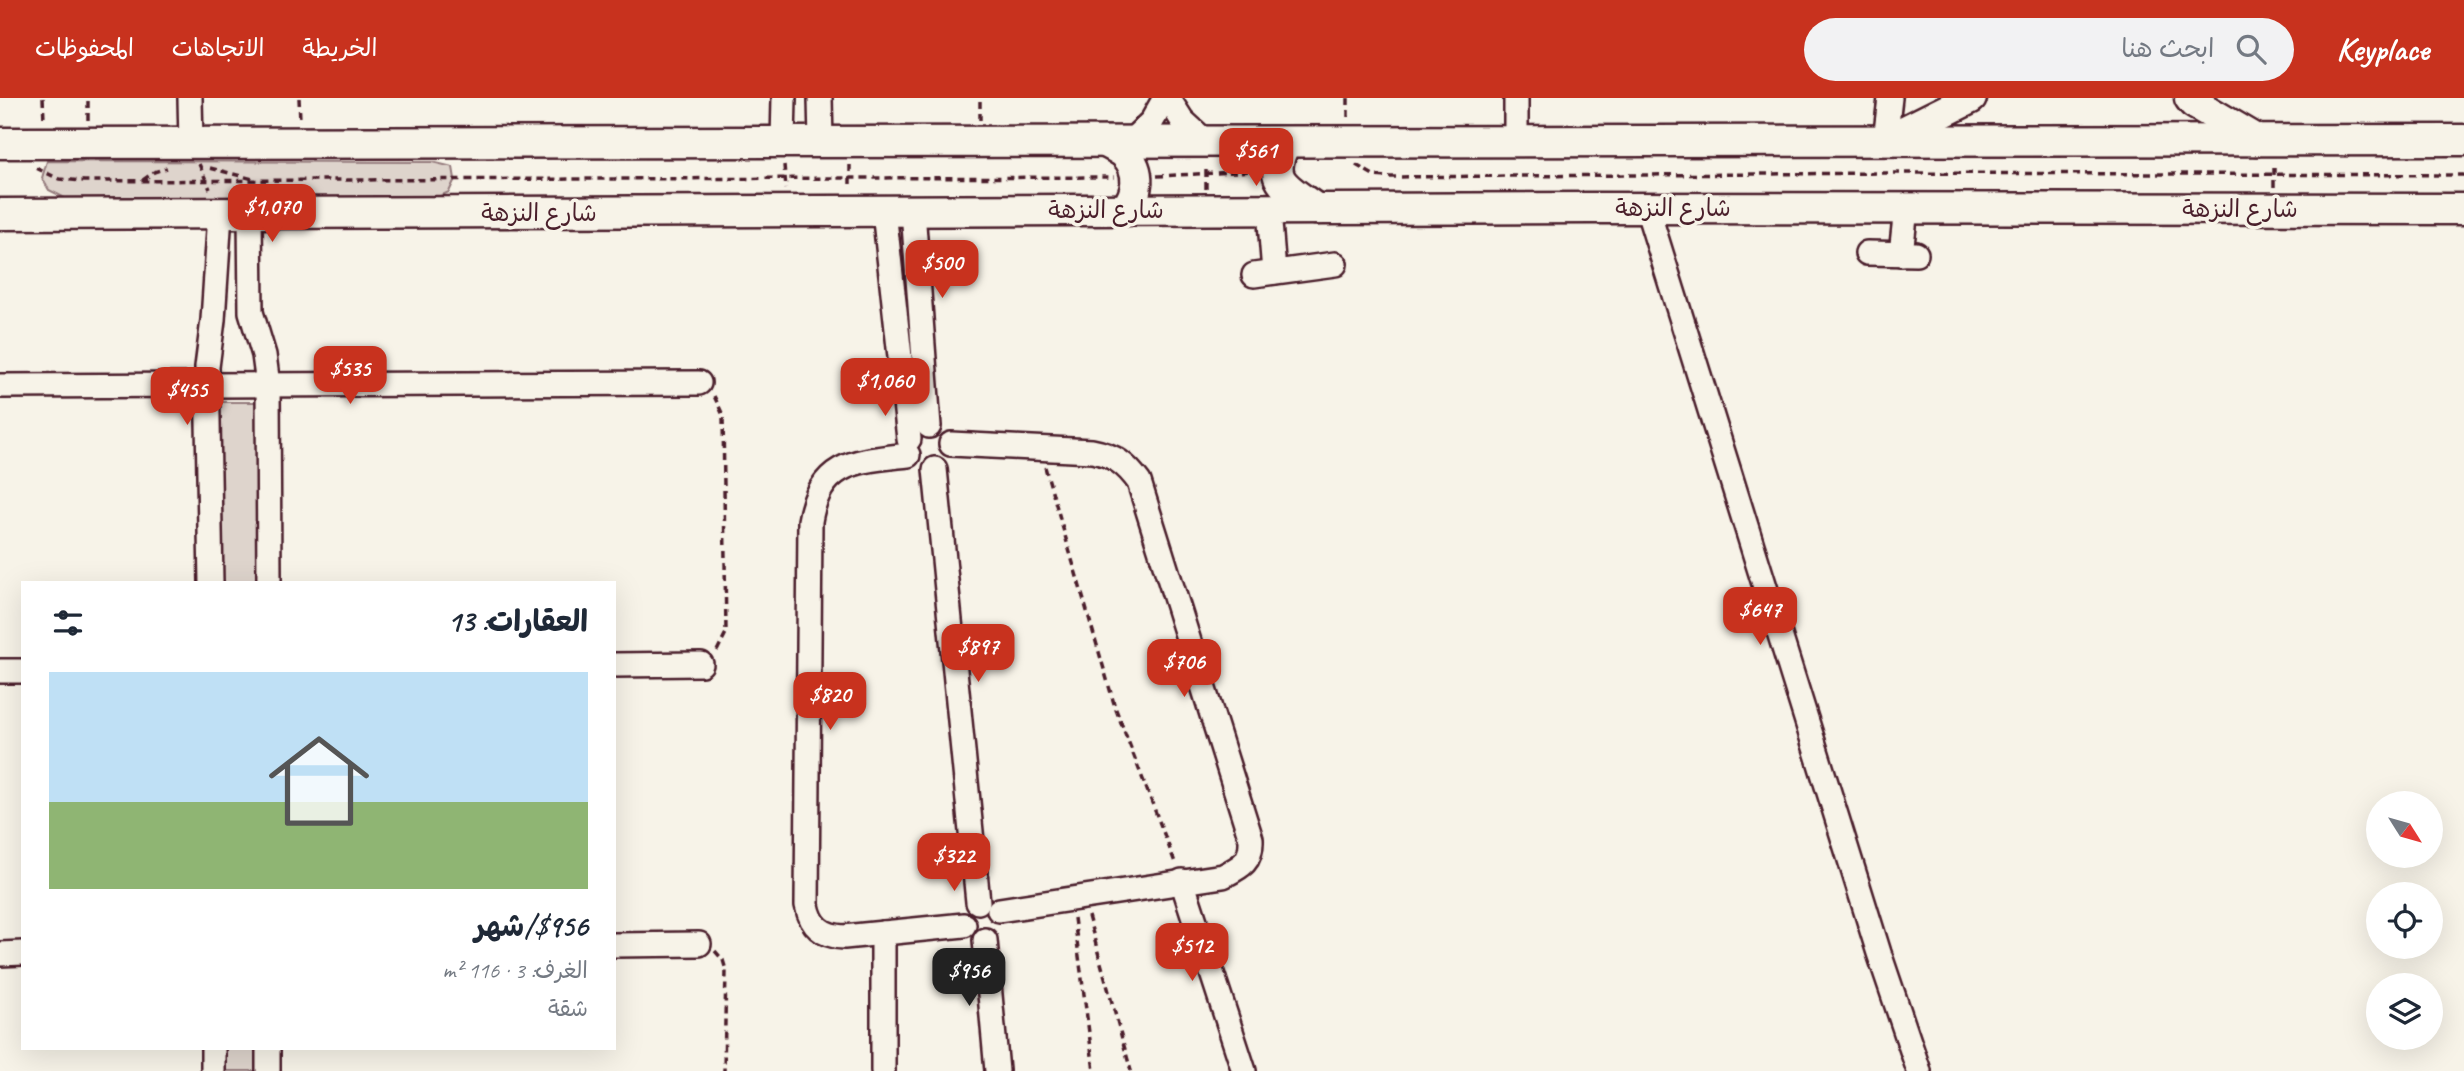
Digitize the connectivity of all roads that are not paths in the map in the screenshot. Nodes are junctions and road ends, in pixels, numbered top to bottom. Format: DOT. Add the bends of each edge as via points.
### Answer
graph roads {
  1 [pos="190,98"];
  2 [pos="784,98"];
  3 [pos="820,98"];
  4 [pos="1166,98"];
  5 [pos="1516,98"];
  6 [pos="1890,98"];
  7 [pos="1971,98"];
  8 [pos="2190,98"];
  9 [pos="2266,140"];
  10 [pos="2464,140"];
  11 [pos="1516,141"];
  12 [pos="1885,141"];
  13 [pos="783,142"];
  14 [pos="835,142"];
  15 [pos="1118,142"];
  16 [pos="1206,142"];
  17 [pos="1286,142"];
  18 [pos="0,143"];
  19 [pos="190,161"];
  20 [pos="1647,208"];
  21 [pos="1906,208"];
  22 [pos="1316,209"];
  23 [pos="2464,209"];
  24 [pos="1125,210"];
  25 [pos="898,211"];
  26 [pos="1269,211"];
  27 [pos="0,214"];
  28 [pos="220,214"];
  29 [pos="250,214"];
  30 [pos="1867,253"];
  31 [pos="1335,264"];
  32 [pos="699,383"];
  33 [pos="209,385"];
  34 [pos="268,385"];
  35 [pos="0,386"];
  36 [pos="929,426"];
  37 [pos="951,444"];
  38 [pos="909,447"];
  39 [pos="935,469"];
  40 [pos="211,581"];
  41 [pos="269,581"];
  42 [pos="701,664"];
  43 [pos="616,665"];
  44 [pos="0,671"];
  45 [pos="21,671"];
  46 [pos="1182,881"];
  47 [pos="988,906"];
  48 [pos="964,925"];
  49 [pos="883,933"];
  50 [pos="985,940"];
  51 [pos="699,944"];
  52 [pos="616,946"];
  53 [pos="21,953"];
  54 [pos="0,954"];
  55 [pos="213,1050"];
  56 [pos="268,1050"];
  57 [pos="213,1071"];
  58 [pos="268,1071"];
  59 [pos="883,1071"];
  60 [pos="997,1071"];
  61 [pos="1244,1071"];
  62 [pos="1919,1071"];
  1 -- 19 [label="street"];
  2 -- 13 [label="street"];
  3 -- 14 [label="street"];
  4 -- 15 [label="street" via="1152,121"];
  4 -- 16 [label="street"];
  5 -- 11 [label="street"];
  6 -- 12 [label="street"];
  7 -- 12 [label="main road"];
  8 -- 9 [label="main road"];
  9 -- 10 [label="main road"];
  9 -- 12 [label="main road"];
  11 -- 12 [label="main road"];
  11 -- 17 [label="main road"];
  13 -- 14 [label="main road"];
  13 -- 19 [label="main road"];
  14 -- 15 [label="main road"];
  15 -- 16 [label="main road"];
  15 -- 24 [label="main road" via="1137,176 1132,201"];
  16 -- 17 [label="main road"];
  17 -- 22 [label="main road" via="1276,163 1280,181"];
  18 -- 19 [label="main road"];
  20 -- 21 [label="main road, شارع النزهة"];
  20 -- 22 [label="main road, شارع النزهة"];
  20 -- 62 [label="street"];
  21 -- 23 [label="main road, شارع النزهة"];
  21 -- 30 [label="street" via="1908,254"];
  22 -- 26 [label="main road, شارع النزهة"];
  24 -- 25 [label="main road, شارع النزهة"];
  24 -- 26 [label="main road, شارع النزهة"];
  25 -- 29 [label="main road, شارع النزهة"];
  25 -- 36 [label="street"];
  25 -- 38 [label="street"];
  26 -- 31 [label="street" via="1264,273"];
  27 -- 28 [label="main road, شارع النزهة"];
  28 -- 29 [label="main road, شارع النزهة"];
  28 -- 33 [label="street" via="214,320 207,357"];
  29 -- 34 [label="street" via="251,312"];
  32 -- 34 [label="street"];
  33 -- 34 [label="street"];
  33 -- 35 [label="street"];
  33 -- 40 [label="street"];
  34 -- 41 [label="street"];
  36 -- 37 [label="street" via="944,431"];
  36 -- 38 [label="street" via="921,428"];
  37 -- 39 [label="street" via="948,460"];
  37 -- 46 [label="street" via="1093,450 1109,454 1139,482 1251,839 1252,850 1244,866 1223,876"];
  38 -- 39 [label="street" via="919,468"];
  38 -- 49 [label="street" via="836,470 822,484 810,521 807,905 818,930 830,936"];
  39 -- 47 [label="street"];
  42 -- 43 [label="street"];
  44 -- 45 [label="street"];
  46 -- 47 [label="street"];
  46 -- 61 [label="street"];
  47 -- 48 [label="street" via="967,911"];
  47 -- 50 [label="street" via="1002,916 1001,929"];
  48 -- 49 [label="street"];
  48 -- 50 [label="street" via="971,936"];
  49 -- 59 [label="street"];
  50 -- 60 [label="street"];
  51 -- 52 [label="street"];
  53 -- 54 [label="street"];
  55 -- 57 [label="street"];
  56 -- 58 [label="street"];
}
